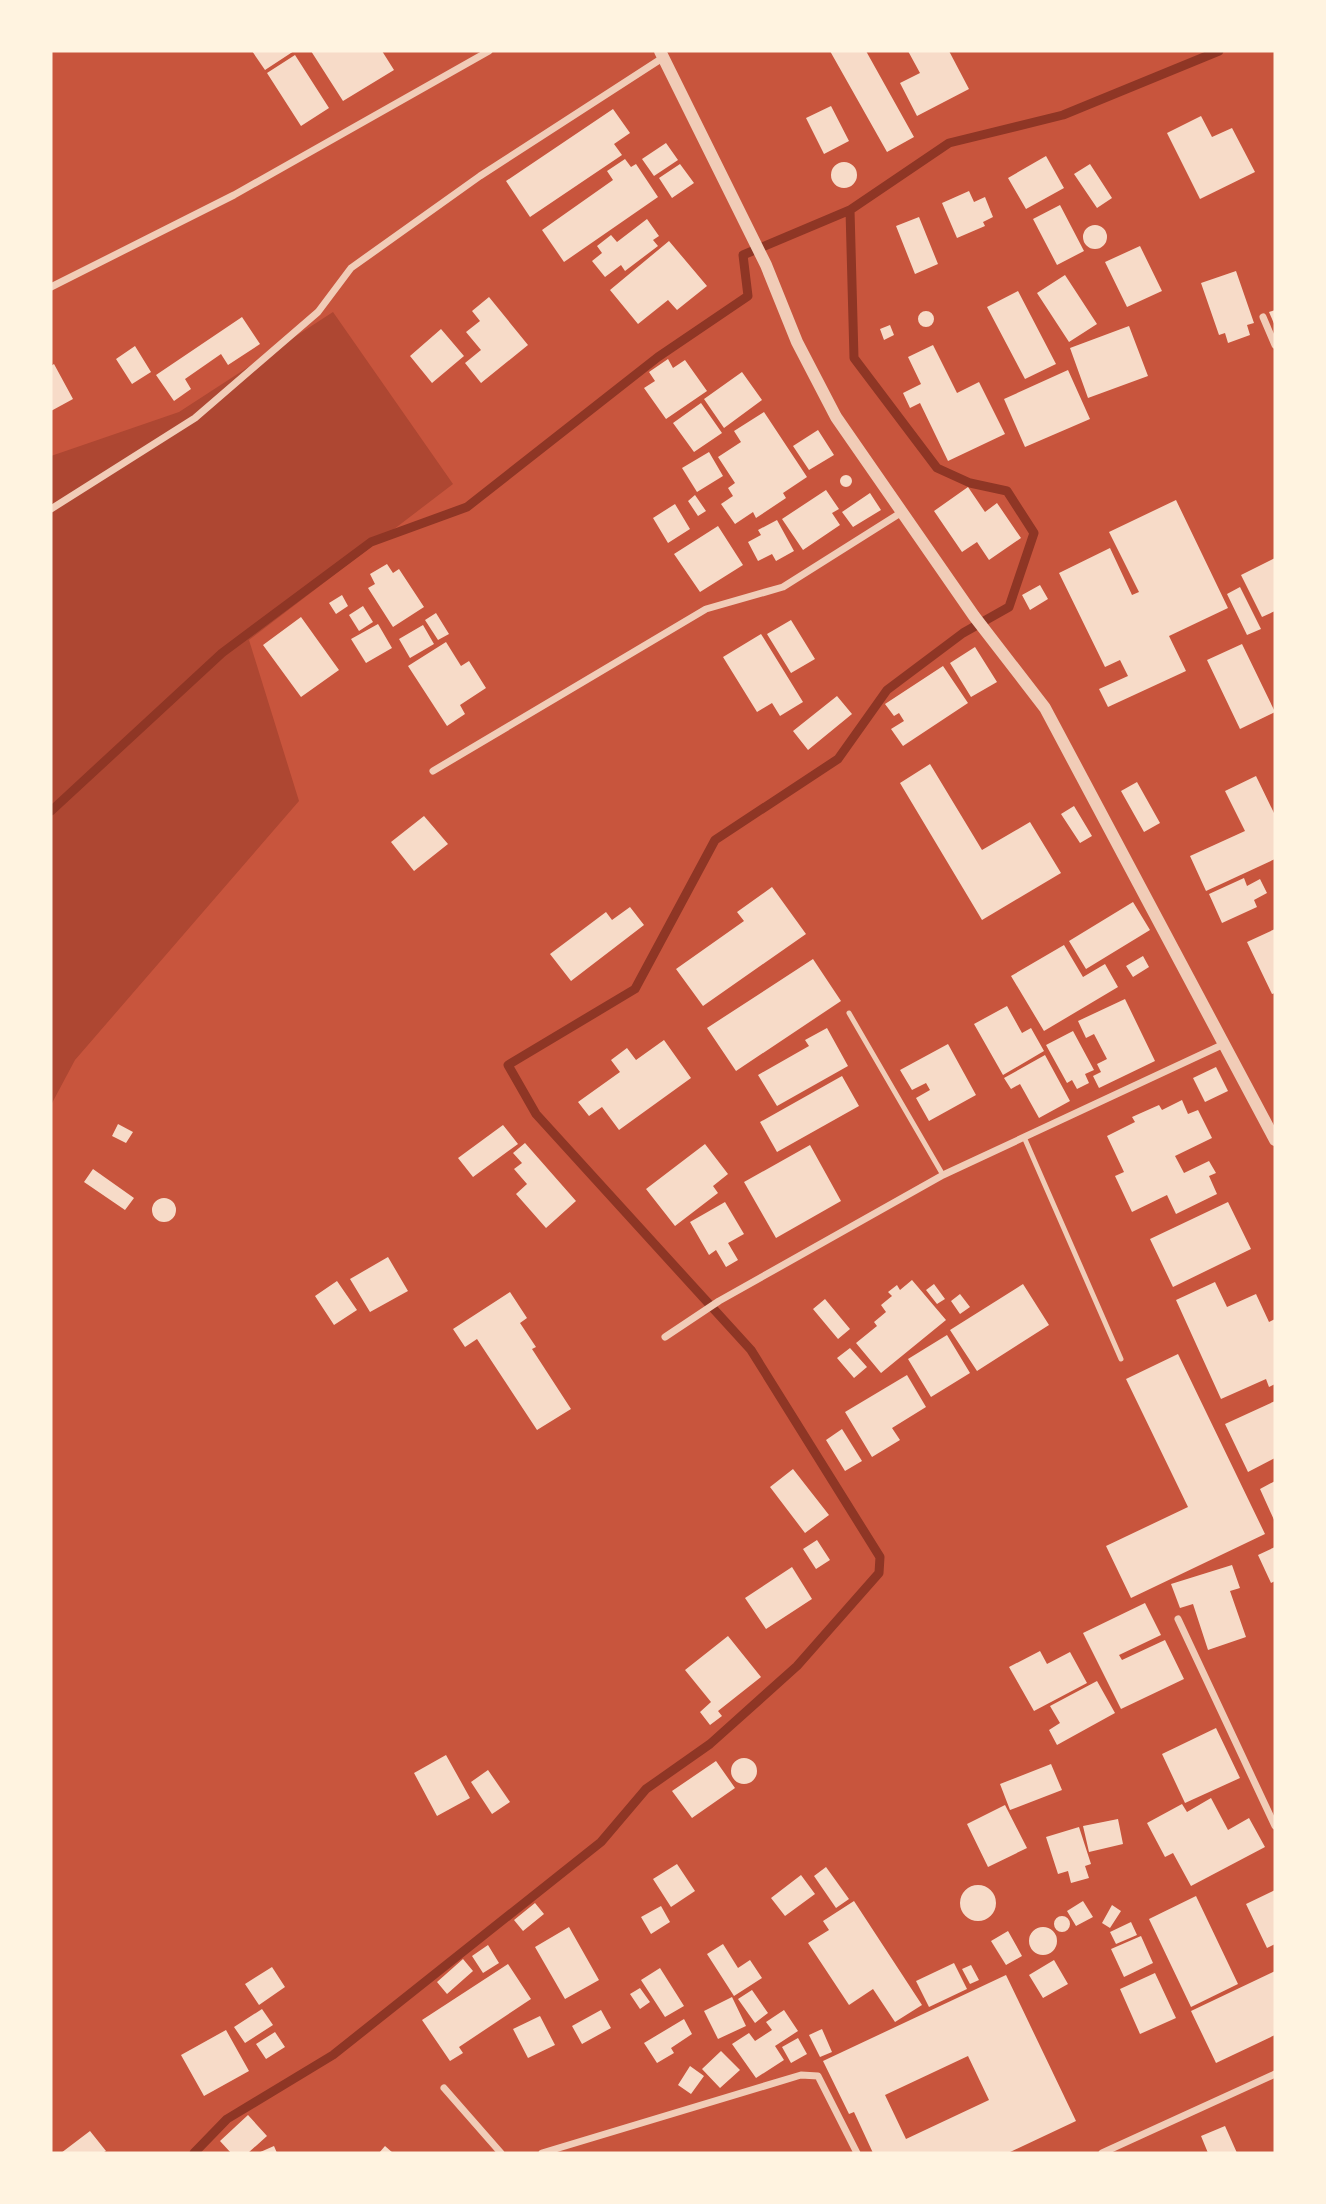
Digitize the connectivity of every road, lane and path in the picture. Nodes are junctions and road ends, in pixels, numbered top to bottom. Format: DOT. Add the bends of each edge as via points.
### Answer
graph roads {
  1 [pos="489,51"];
  2 [pos="662,54"];
  3 [pos="51,288"];
  4 [pos="1263,317"];
  5 [pos="1275,345"];
  6 [pos="51,509"];
  7 [pos="902,512"];
  8 [pos="433,771"];
  9 [pos="849,1013"];
  10 [pos="1225,1043"];
  11 [pos="1024,1137"];
  12 [pos="1275,1140"];
  13 [pos="943,1175"];
  14 [pos="664,1337"];
  15 [pos="1121,1359"];
  16 [pos="1178,1619"];
  17 [pos="1275,1826"];
  18 [pos="1275,2074"];
  19 [pos="444,2088"];
  20 [pos="501,2153"];
  21 [pos="542,2153"];
  22 [pos="857,2153"];
  23 [pos="1102,2153"];
  1 -- 3 [label="street" via="234,195"];
  2 -- 6 [label="street" via="351,268 318,312 195,418"];
  2 -- 7 [label="street" via="766,265 797,342 836,416"];
  4 -- 5 [label="street"];
  7 -- 8 [label="street" via="783,587 706,609"];
  7 -- 10 [label="street" via="1045,708"];
  9 -- 13 [label="lane"];
  10 -- 11 [label="street"];
  10 -- 12 [label="street"];
  11 -- 13 [label="street"];
  11 -- 15 [label="lane"];
  13 -- 14 [label="street" via="719,1301"];
  16 -- 17 [label="street"];
  18 -- 23 [label="street"];
  19 -- 20 [label="street"];
  21 -- 22 [label="street" via="801,2075 818,2076"];
}
